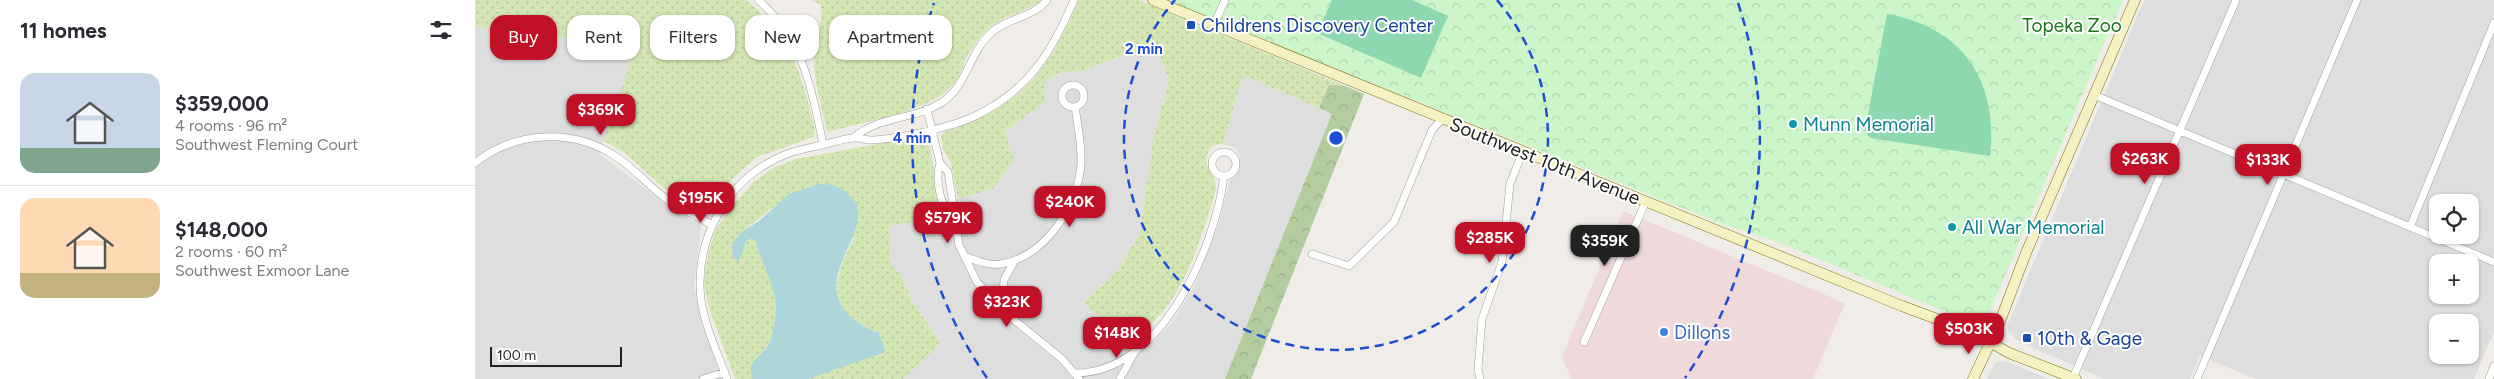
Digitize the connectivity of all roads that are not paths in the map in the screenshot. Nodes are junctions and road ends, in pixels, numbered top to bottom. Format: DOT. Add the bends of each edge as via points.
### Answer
graph roads {
  1 [pos="758,0"];
  2 [pos="1047,0"];
  3 [pos="1074,0"];
  4 [pos="1153,0"];
  5 [pos="1225,0"];
  6 [pos="2135,0"];
  7 [pos="2236,0"];
  8 [pos="2357,0"];
  9 [pos="2494,23"];
  10 [pos="1214,25"];
  11 [pos="2094,95"];
  12 [pos="1075,107"];
  13 [pos="927,109"];
  14 [pos="1442,119"];
  15 [pos="932,129"];
  16 [pos="2181,132"];
  17 [pos="853,138"];
  18 [pos="823,145"];
  19 [pos="1523,151"];
  20 [pos="475,163"];
  21 [pos="940,163"];
  22 [pos="2285,174"];
  23 [pos="1224,176"];
  24 [pos="1646,201"];
  25 [pos="955,224"];
  26 [pos="712,225"];
  27 [pos="2410,227"];
  28 [pos="1312,254"];
  29 [pos="964,256"];
  30 [pos="1015,260"];
  31 [pos="2494,262"];
  32 [pos="1002,310"];
  33 [pos="1584,342"];
  34 [pos="1990,342"];
  35 [pos="1135,350"];
  36 [pos="2494,366"];
  37 [pos="726,375"];
  38 [pos="1077,376"];
  39 [pos="703,379"];
  40 [pos="1120,379"];
  41 [pos="1480,379"];
  42 [pos="1973,379"];
  43 [pos="2075,379"];
  44 [pos="2197,379"];
  45 [pos="2489,379"];
  1 -- 18 [label="street" via="779,22 801,56 815,99"];
  2 -- 13 [label="street" via="1036,11 992,32 976,50 953,93"];
  3 -- 15 [label="street" via="1049,52 1014,92 972,117"];
  4 -- 10 [label="main road, Southwest 10th Avenue"];
  5 -- 10 [label="street"];
  6 -- 11 [label="main road"];
  7 -- 16 [label="street"];
  8 -- 22 [label="street"];
  9 -- 27 [label="street"];
  10 -- 14 [label="main road, Southwest 10th Avenue"];
  11 -- 16 [label="street"];
  11 -- 34 [label="main road"];
  12 -- 30 [label="street" via="1081,164 1075,194 1059,224 1046,238"];
  13 -- 15 [label="street"];
  13 -- 17 [label="street" via="865,128"];
  14 -- 19 [label="main road, Southwest 10th Avenue"];
  14 -- 28 [label="street" via="1432,130 1394,222 1349,266"];
  15 -- 17 [label="street" via="873,140"];
  15 -- 21 [label="street"];
  16 -- 22 [label="street"];
  16 -- 43 [label="street"];
  17 -- 18 [label="street"];
  18 -- 26 [label="street" via="784,155 753,173 728,198"];
  19 -- 24 [label="main road, Southwest 10th Avenue"];
  19 -- 41 [label="street" via="1510,184 1502,262 1482,319"];
  20 -- 26 [label="street" via="494,150 520,140 555,137 589,143 616,156 671,202"];
  21 -- 25 [label="street" via="948,172"];
  21 -- 25 [label="street" via="937,173 940,193 945,212"];
  22 -- 27 [label="street"];
  22 -- 44 [label="street"];
  23 -- 35 [label="street" via="1221,201 1184,296 1167,320"];
  24 -- 33 [label="street"];
  24 -- 34 [label="main road, Southwest 10th Avenue"];
  25 -- 29 [label="street"];
  26 -- 37 [label="street" via="703,252 702,302"];
  27 -- 31 [label="street"];
  29 -- 30 [label="street" via="1000,264"];
  29 -- 32 [label="street" via="977,282"];
  30 -- 32 [label="street" via="1005,280"];
  32 -- 38 [label="street" via="1062,359"];
  34 -- 42 [label="main road"];
  34 -- 43 [label="main road, Southwest 10th Avenue" via="2009,353"];
  35 -- 38 [label="street" via="1099,371"];
  35 -- 40 [label="street"];
  36 -- 45 [label="street"];
  37 -- 39 [label="street"];
}
